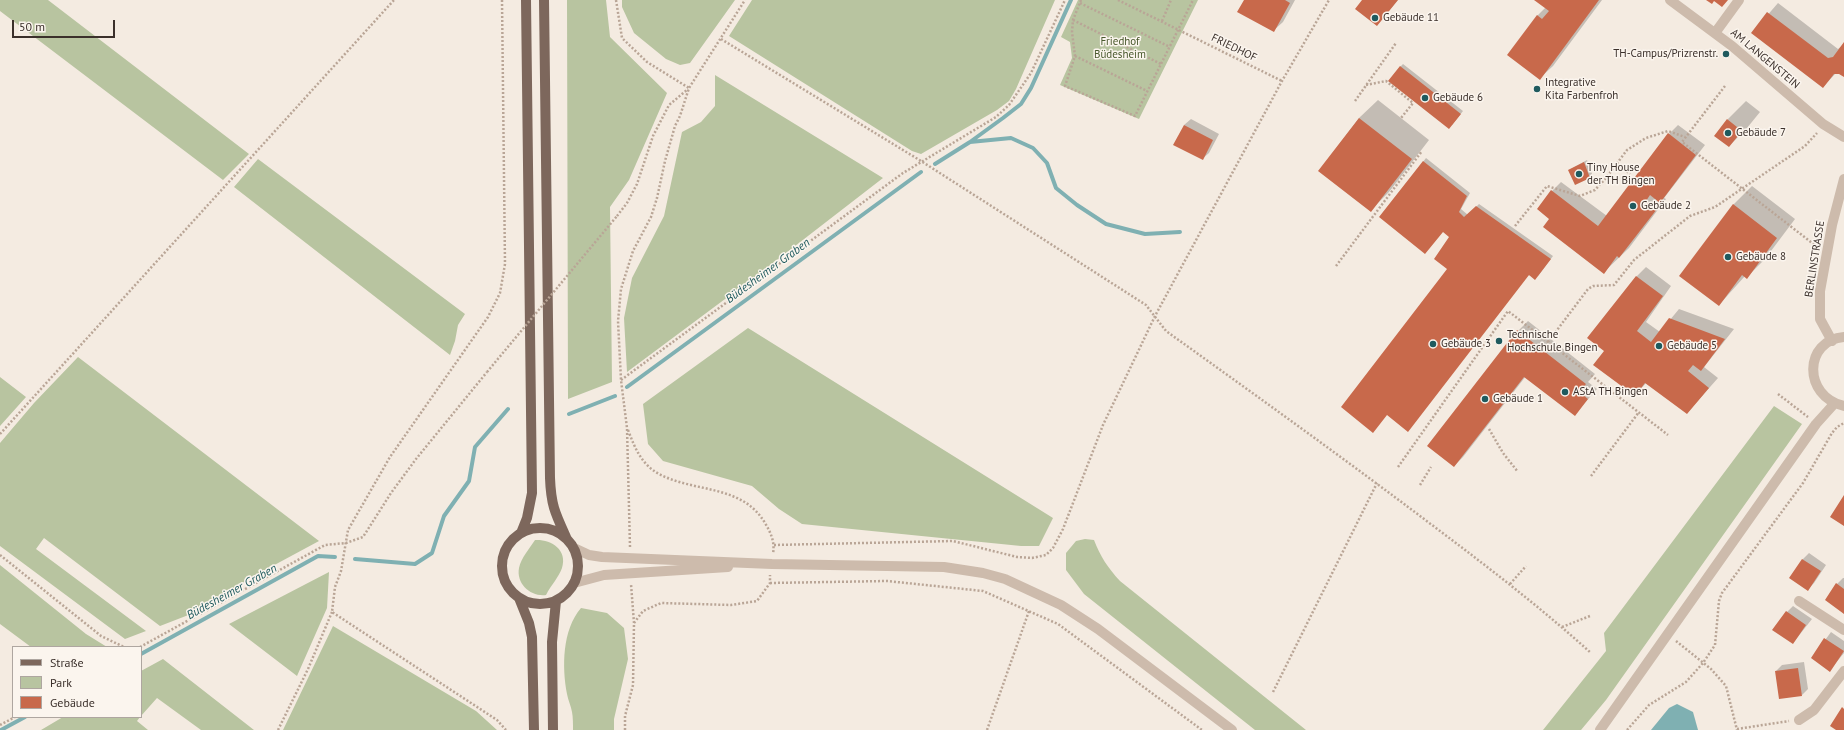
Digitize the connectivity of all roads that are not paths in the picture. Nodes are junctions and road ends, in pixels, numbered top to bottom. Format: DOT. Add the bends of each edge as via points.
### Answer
graph roads {
  1 [pos="526,0"];
  2 [pos="544,0"];
  3 [pos="1670,0"];
  4 [pos="1740,0"];
  5 [pos="1715,33"];
  6 [pos="1844,138"];
  7 [pos="1844,179"];
  8 [pos="1844,337"];
  9 [pos="1832,341"];
  10 [pos="1839,405"];
  11 [pos="521,533"];
  12 [pos="566,537"];
  13 [pos="574,548"];
  14 [pos="772,564"];
  15 [pos="574,583"];
  16 [pos="519,598"];
  17 [pos="556,601"];
  18 [pos="1799,601"];
  19 [pos="1844,630"];
  20 [pos="1844,670"];
  21 [pos="1799,720"];
  22 [pos="534,730"];
  23 [pos="553,730"];
  24 [pos="1232,730"];
  25 [pos="1600,730"];
  1 -- 11 [label="main road" via="532,493"];
  2 -- 12 [label="main road" via="551,501"];
  3 -- 5 [label="street, AM LANGENSTEIN"];
  4 -- 5 [label="street"];
  5 -- 6 [label="street, AM LANGENSTEIN" via="1823,124"];
  7 -- 9 [label="street, BERLINSTRASSE" via="1820,291 1820,319"];
  8 -- 9 [label="street"];
  9 -- 10 [label="street" via="1822,348 1816,358 1814,381 1825,398"];
  10 -- 25 [label="street" via="1816,424"];
  11 -- 12 [label="main road" via="544,528"];
  11 -- 16 [label="main road" via="506,549 502,565 505,582"];
  12 -- 13 [label="main road"];
  13 -- 14 [label="street" via="595,556"];
  13 -- 15 [label="main road" via="579,564"];
  14 -- 15 [label="street" via="604,575"];
  14 -- 24 [label="street" via="944,567 1004,579 1055,603 1098,629"];
  15 -- 17 [label="main road" via="570,591"];
  16 -- 17 [label="main road" via="541,605"];
  16 -- 22 [label="main road" via="532,637"];
  17 -- 23 [label="main road" via="552,642"];
  18 -- 19 [label="street"];
  20 -- 21 [label="street" via="1814,710"];
}
